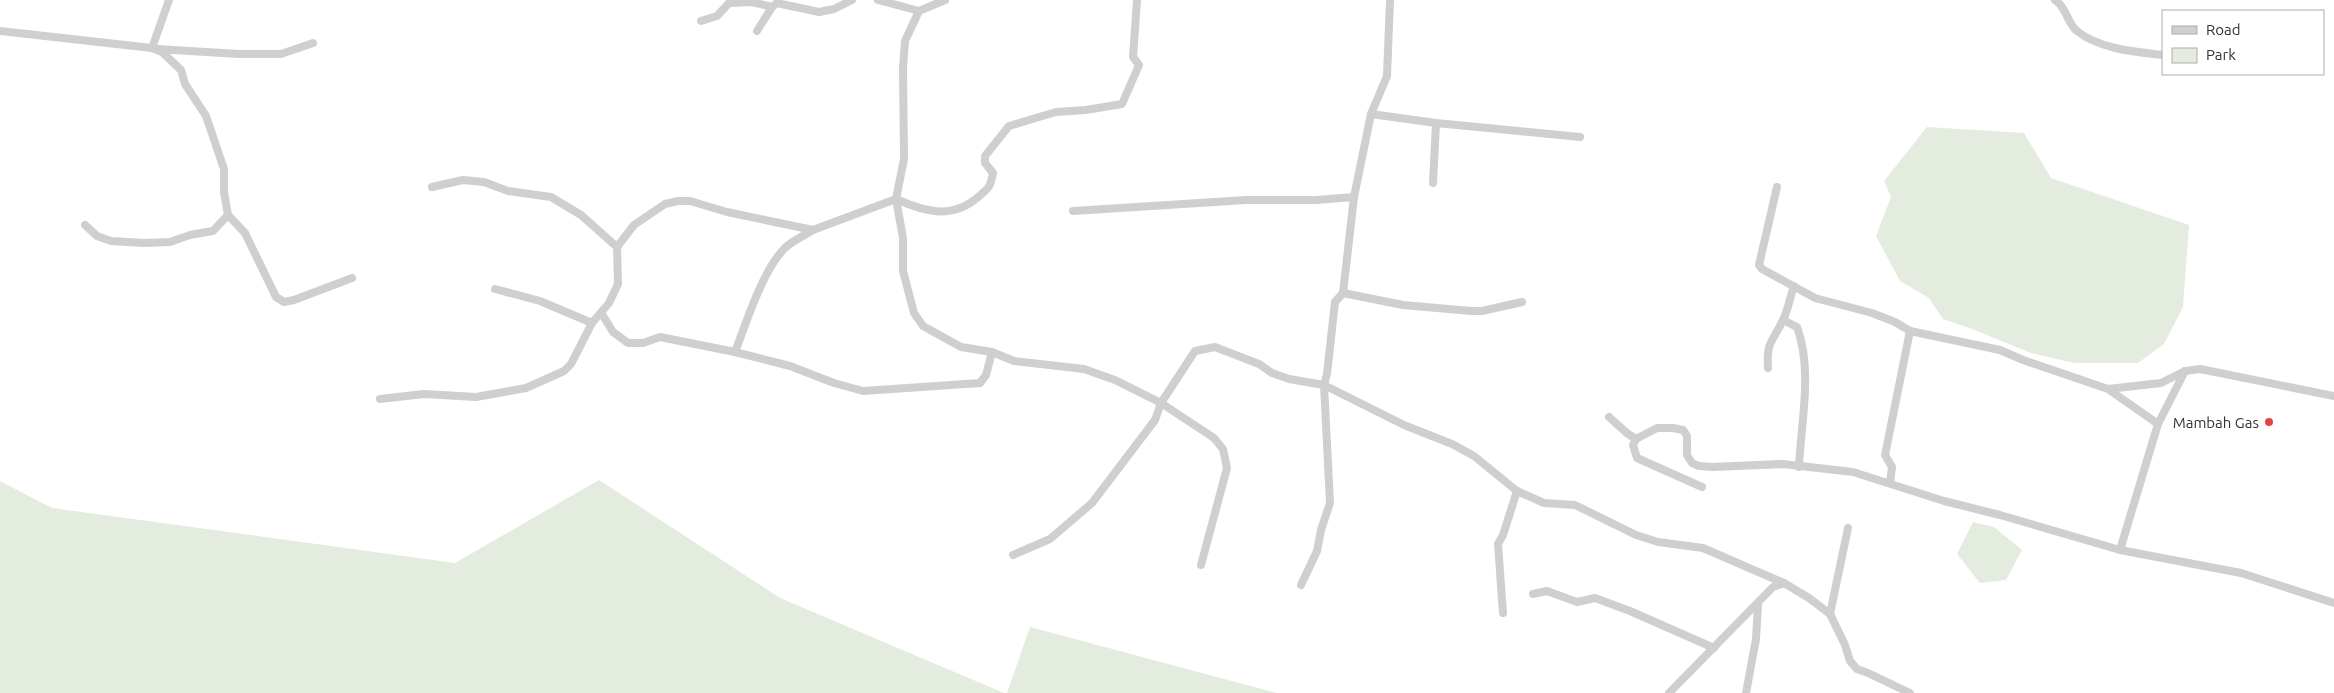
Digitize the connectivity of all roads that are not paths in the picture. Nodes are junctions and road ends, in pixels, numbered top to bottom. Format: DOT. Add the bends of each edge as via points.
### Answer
graph roads {
  1 [pos="169,0"];
  2 [pos="852,0"];
  3 [pos="878,0"];
  4 [pos="945,0"];
  5 [pos="1137,0"];
  6 [pos="1390,0"];
  7 [pos="2055,0"];
  8 [pos="933,1"];
  9 [pos="772,7"];
  10 [pos="919,11"];
  11 [pos="701,21"];
  12 [pos="0,31"];
  13 [pos="757,31"];
  14 [pos="313,43"];
  15 [pos="152,48"];
  16 [pos="2162,55"];
  17 [pos="1371,114"];
  18 [pos="1436,123"];
  19 [pos="1580,137"];
  20 [pos="1433,183"];
  21 [pos="432,187"];
  22 [pos="1776,187"];
  23 [pos="1354,197"];
  24 [pos="896,199"];
  25 [pos="1073,211"];
  26 [pos="228,215"];
  27 [pos="85,225"];
  28 [pos="813,230"];
  29 [pos="617,247"];
  30 [pos="352,278"];
  31 [pos="1794,286"];
  32 [pos="495,289"];
  33 [pos="1343,293"];
  34 [pos="1522,302"];
  35 [pos="602,314"];
  36 [pos="1783,320"];
  37 [pos="592,322"];
  38 [pos="1910,331"];
  39 [pos="735,352"];
  40 [pos="992,352"];
  41 [pos="1768,368"];
  42 [pos="2185,371"];
  43 [pos="1324,385"];
  44 [pos="2108,389"];
  45 [pos="2334,396"];
  46 [pos="380,399"];
  47 [pos="1161,403"];
  48 [pos="1609,417"];
  49 [pos="2158,424"];
  50 [pos="1636,438"];
  51 [pos="1799,467"];
  52 [pos="1890,483"];
  53 [pos="1702,487"];
  54 [pos="1517,491"];
  55 [pos="1848,528"];
  56 [pos="2120,550"];
  57 [pos="1013,555"];
  58 [pos="1201,565"];
  59 [pos="1768,576"];
  60 [pos="1784,583"];
  61 [pos="1301,585"];
  62 [pos="1773,587"];
  63 [pos="1534,594"];
  64 [pos="2334,603"];
  65 [pos="1758,604"];
  66 [pos="1503,613"];
  67 [pos="1830,614"];
  68 [pos="1714,648"];
  69 [pos="1669,693"];
  70 [pos="1746,693"];
  71 [pos="1910,693"];
  1 -- 15 [label="street"];
  2 -- 9 [label="street" via="820,12 784,3"];
  3 -- 10 [label="street"];
  4 -- 8 [label="street"];
  5 -- 24 [label="street" via="1133,57 1139,65 1122,104 1056,112 1009,126 985,156 985,163 993,172 987,191 968,205 937,212 920,210"];
  6 -- 17 [label="street" via="1387,76"];
  7 -- 16 [label="street" via="2064,8 2076,31 2088,38 2124,50"];
  8 -- 10 [label="street"];
  9 -- 11 [label="street" via="752,2 729,3 717,16"];
  9 -- 13 [label="street"];
  10 -- 24 [label="street" via="905,41 904,159"];
  12 -- 15 [label="street"];
  14 -- 15 [label="street" via="281,54"];
  15 -- 26 [label="street" via="162,52 181,70 185,84 206,116 224,169"];
  17 -- 18 [label="street"];
  17 -- 23 [label="street"];
  18 -- 19 [label="street"];
  18 -- 20 [label="street"];
  21 -- 29 [label="street" via="463,180 551,197 581,215"];
  22 -- 31 [label="street" via="1759,265"];
  23 -- 25 [label="street"];
  23 -- 33 [label="street"];
  24 -- 28 [label="street"];
  24 -- 40 [label="street" via="903,238 903,271 917,318 932,332 962,347"];
  26 -- 27 [label="street" via="213,231 170,242 111,241 97,236"];
  26 -- 30 [label="street" via="245,233 276,297 284,302"];
  28 -- 29 [label="street" via="690,201 678,201 652,211 634,225"];
  28 -- 39 [label="street" via="780,254 765,280"];
  29 -- 35 [label="street" via="618,284"];
  31 -- 36 [label="street"];
  31 -- 38 [label="street" via="1815,298 1872,313"];
  32 -- 37 [label="street" via="540,301"];
  33 -- 34 [label="street" via="1403,305 1470,311"];
  33 -- 43 [label="street" via="1335,302"];
  35 -- 37 [label="street"];
  35 -- 39 [label="street" via="613,332 628,343 643,343 660,337"];
  36 -- 41 [label="street" via="1770,341"];
  36 -- 51 [label="street" via="1797,327 1803,344"];
  37 -- 46 [label="street" via="571,364 564,371 533,385 476,397 424,394"];
  38 -- 44 [label="street" via="2000,350"];
  38 -- 52 [label="street" via="1885,455 1892,467"];
  39 -- 40 [label="street" via="790,366 864,391 980,383 986,375"];
  40 -- 47 [label="street" via="1014,361 1084,369"];
  42 -- 44 [label="street" via="2161,383"];
  42 -- 45 [label="street" via="2200,368"];
  42 -- 49 [label="street"];
  43 -- 47 [label="street" via="1281,376 1215,347 1195,351"];
  43 -- 54 [label="street" via="1474,456"];
  43 -- 61 [label="street" via="1330,503 1317,551"];
  44 -- 49 [label="street"];
  47 -- 57 [label="street" via="1155,420 1092,502 1050,539"];
  47 -- 58 [label="street" via="1214,438 1223,449 1227,468"];
  48 -- 50 [label="street"];
  49 -- 56 [label="street"];
  50 -- 51 [label="street" via="1657,428 1683,430 1687,436 1687,455 1692,463 1699,466 1782,464"];
  50 -- 53 [label="street" via="1633,445 1637,458"];
  51 -- 52 [label="street" via="1853,472"];
  52 -- 56 [label="street"];
  54 -- 59 [label="street" via="1544,504 1575,505 1658,542 1703,548"];
  54 -- 66 [label="street" via="1498,544"];
  55 -- 67 [label="street"];
  56 -- 64 [label="street" via="2241,573"];
  59 -- 60 [label="street"];
  59 -- 62 [label="street"];
  60 -- 62 [label="street"];
  60 -- 67 [label="street"];
  62 -- 65 [label="street"];
  63 -- 68 [label="street" via="1546,591 1577,602 1595,598"];
  65 -- 68 [label="street"];
  65 -- 70 [label="street" via="1756,639"];
  67 -- 71 [label="street" via="1856,669"];
  68 -- 69 [label="street"];
}
